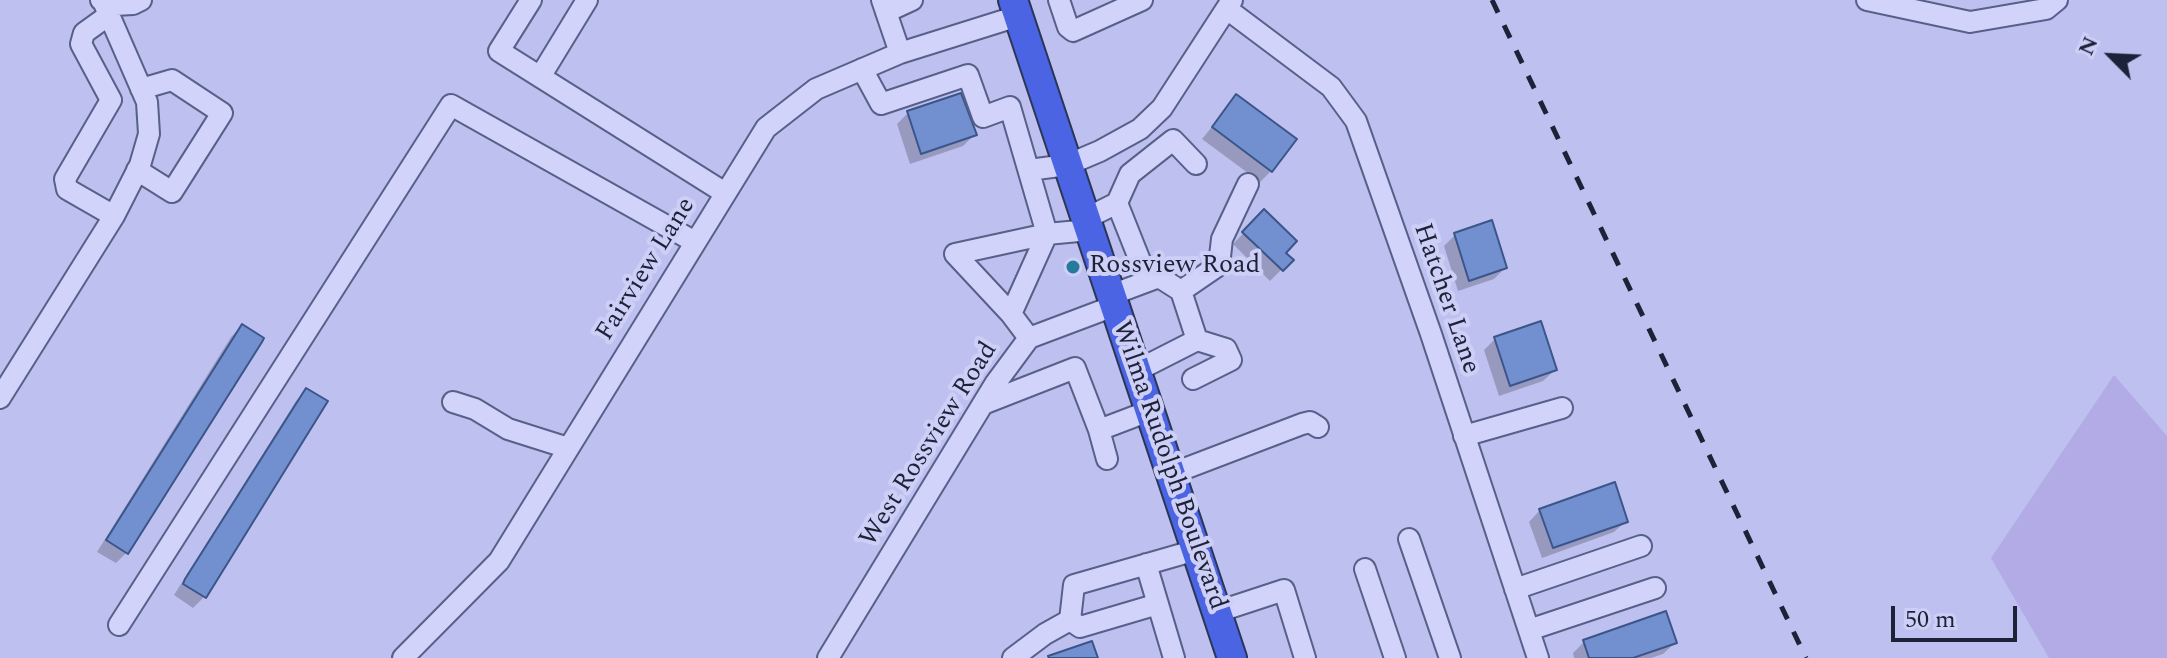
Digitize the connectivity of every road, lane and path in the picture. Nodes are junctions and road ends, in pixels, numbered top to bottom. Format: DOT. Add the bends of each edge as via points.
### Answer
graph roads {
  1 [pos="141,0"];
  2 [pos="531,0"];
  3 [pos="587,0"];
  4 [pos="912,0"];
  5 [pos="1059,0"];
  6 [pos="1142,0"];
  7 [pos="1867,0"];
  8 [pos="2057,0"];
  9 [pos="1230,4"];
  10 [pos="104,6"];
  11 [pos="884,6"];
  12 [pos="1015,8"];
  13 [pos="900,53"];
  14 [pos="862,69"];
  15 [pos="540,77"];
  16 [pos="141,89"];
  17 [pos="1042,93"];
  18 [pos="1010,107"];
  19 [pos="1131,135"];
  20 [pos="1147,161"];
  21 [pos="1196,164"];
  22 [pos="1067,165"];
  23 [pos="137,170"];
  24 [pos="1029,170"];
  25 [pos="1248,184"];
  26 [pos="725,193"];
  27 [pos="1117,203"];
  28 [pos="114,216"];
  29 [pos="1087,224"];
  30 [pos="1047,234"];
  31 [pos="695,242"];
  32 [pos="1148,281"];
  33 [pos="1181,291"];
  34 [pos="1112,301"];
  35 [pos="1011,314"];
  36 [pos="1029,338"];
  37 [pos="1197,340"];
  38 [pos="1015,357"];
  39 [pos="1136,371"];
  40 [pos="1193,379"];
  41 [pos="1035,382"];
  42 [pos="0,398"];
  43 [pos="453,402"];
  44 [pos="983,404"];
  45 [pos="1562,408"];
  46 [pos="1149,411"];
  47 [pos="1318,427"];
  48 [pos="1099,430"];
  49 [pos="1464,436"];
  50 [pos="568,448"];
  51 [pos="1107,459"];
  52 [pos="1171,474"];
  53 [pos="1409,539"];
  54 [pos="1641,546"];
  55 [pos="1196,550"];
  56 [pos="1146,564"];
  57 [pos="1365,569"];
  58 [pos="1655,588"];
  59 [pos="1515,589"];
  60 [pos="1158,604"];
  61 [pos="1217,612"];
  62 [pos="1070,620"];
  63 [pos="119,625"];
  64 [pos="1529,630"];
  65 [pos="403,658"];
  66 [pos="828,658"];
  67 [pos="1013,658"];
  68 [pos="1174,658"];
  69 [pos="1232,658"];
  70 [pos="1305,658"];
  71 [pos="1395,658"];
  72 [pos="1450,658"];
  73 [pos="1538,658"];
  1 -- 10 [label="street"];
  2 -- 15 [label="street" via="499,51"];
  3 -- 15 [label="street"];
  4 -- 11 [label="street"];
  5 -- 6 [label="street" via="1073,31"];
  7 -- 8 [label="street" via="1970,22 2046,9"];
  9 -- 19 [label="street" via="1162,108"];
  9 -- 49 [label="street, Hatcher Lane" via="1331,87 1356,121"];
  10 -- 16 [label="street"];
  10 -- 28 [label="street" via="81,44 111,100 65,179 67,189"];
  11 -- 13 [label="street"];
  12 -- 13 [label="street, Fairview Lane"];
  12 -- 17 [label="highway, Wilma Rudolph Boulevard"];
  13 -- 14 [label="street, Fairview Lane"];
  14 -- 18 [label="street" via="881,104 968,75 983,117"];
  14 -- 26 [label="street, Fairview Lane" via="816,89 766,128"];
  15 -- 26 [label="street"];
  16 -- 23 [label="street" via="149,134"];
  16 -- 23 [label="street" via="172,80 222,113 172,192"];
  17 -- 18 [label="street"];
  17 -- 22 [label="highway, Wilma Rudolph Boulevard"];
  18 -- 24 [label="street"];
  19 -- 20 [label="street"];
  19 -- 22 [label="street"];
  20 -- 21 [label="street" via="1173,140"];
  20 -- 27 [label="street" via="1130,174"];
  22 -- 24 [label="street"];
  22 -- 29 [label="highway, Wilma Rudolph Boulevard"];
  23 -- 28 [label="street"];
  24 -- 30 [label="street"];
  25 -- 33 [label="street" via="1222,239 1219,265"];
  26 -- 31 [label="street, Fairview Lane"];
  27 -- 29 [label="street"];
  27 -- 32 [label="street"];
  28 -- 42 [label="street"];
  29 -- 30 [label="street"];
  29 -- 34 [label="highway, Wilma Rudolph Boulevard"];
  30 -- 35 [label="street"];
  30 -- 35 [label="street" via="955,254"];
  31 -- 50 [label="street, Fairview Lane"];
  31 -- 63 [label="street" via="451,105"];
  32 -- 33 [label="street" via="1159,277"];
  32 -- 34 [label="street, West Rossview Road"];
  33 -- 37 [label="street"];
  34 -- 36 [label="street, West Rossview Road"];
  34 -- 39 [label="highway, Wilma Rudolph Boulevard"];
  35 -- 36 [label="street"];
  36 -- 38 [label="street, West Rossview Road"];
  37 -- 39 [label="street"];
  37 -- 40 [label="street" via="1226,349 1231,360"];
  38 -- 41 [label="street"];
  38 -- 44 [label="street, West Rossview Road"];
  39 -- 46 [label="highway, Wilma Rudolph Boulevard"];
  41 -- 44 [label="street"];
  41 -- 48 [label="street" via="1075,368"];
  43 -- 50 [label="street" via="508,429"];
  44 -- 66 [label="street, West Rossview Road"];
  45 -- 49 [label="street"];
  46 -- 48 [label="street"];
  46 -- 52 [label="highway, Wilma Rudolph Boulevard"];
  47 -- 52 [label="street" via="1302,424"];
  48 -- 51 [label="street"];
  49 -- 59 [label="street, Hatcher Lane"];
  50 -- 65 [label="street, Fairview Lane" via="499,561"];
  52 -- 55 [label="highway, Wilma Rudolph Boulevard"];
  53 -- 72 [label="street"];
  54 -- 59 [label="street"];
  55 -- 56 [label="street"];
  55 -- 61 [label="highway, Wilma Rudolph Boulevard"];
  56 -- 60 [label="street"];
  56 -- 62 [label="street" via="1074,585"];
  57 -- 71 [label="street"];
  58 -- 64 [label="street"];
  59 -- 64 [label="street, Hatcher Lane"];
  60 -- 62 [label="street" via="1080,627"];
  60 -- 68 [label="street"];
  61 -- 69 [label="highway, Wilma Rudolph Boulevard"];
  61 -- 70 [label="street" via="1284,590"];
  62 -- 67 [label="street"];
  64 -- 73 [label="street, Hatcher Lane"];
}
